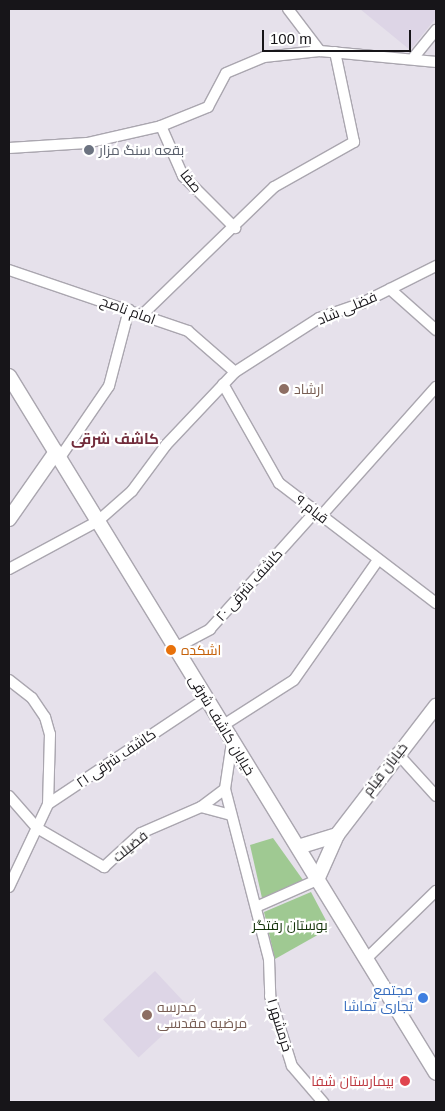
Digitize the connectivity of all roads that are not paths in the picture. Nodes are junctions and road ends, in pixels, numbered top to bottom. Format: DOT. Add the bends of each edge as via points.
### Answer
graph roads {
  1 [pos="288,9"];
  2 [pos="436,30"];
  3 [pos="320,51"];
  4 [pos="336,52"];
  5 [pos="414,57"];
  6 [pos="436,62"];
  7 [pos="161,126"];
  8 [pos="9,148"];
  9 [pos="235,228"];
  10 [pos="436,266"];
  11 [pos="9,270"];
  12 [pos="390,290"];
  13 [pos="129,310"];
  14 [pos="142,315"];
  15 [pos="436,330"];
  16 [pos="235,372"];
  17 [pos="9,376"];
  18 [pos="222,384"];
  19 [pos="436,387"];
  20 [pos="60,460"];
  21 [pos="318,514"];
  22 [pos="9,519"];
  23 [pos="98,521"];
  24 [pos="378,560"];
  25 [pos="9,570"];
  26 [pos="436,603"];
  27 [pos="175,648"];
  28 [pos="9,680"];
  29 [pos="206,698"];
  30 [pos="436,706"];
  31 [pos="222,726"];
  32 [pos="232,742"];
  33 [pos="397,753"];
  34 [pos="225,789"];
  35 [pos="9,796"];
  36 [pos="436,796"];
  37 [pos="48,804"];
  38 [pos="201,808"];
  39 [pos="230,815"];
  40 [pos="37,828"];
  41 [pos="337,835"];
  42 [pos="298,847"];
  43 [pos="317,880"];
  44 [pos="9,887"];
  45 [pos="436,891"];
  46 [pos="256,907"];
  47 [pos="366,959"];
  48 [pos="436,1073"];
  49 [pos="323,1102"];
  1 -- 3 [label="street"];
  2 -- 5 [label="street"];
  3 -- 4 [label="street"];
  3 -- 7 [label="street" via="247,63 226,73 208,107"];
  4 -- 5 [label="street"];
  4 -- 9 [label="street" via="354,142 274,187"];
  5 -- 6 [label="street"];
  7 -- 8 [label="street" via="87,144"];
  7 -- 9 [label="street, صفا" via="183,176"];
  9 -- 14 [label="street"];
  10 -- 12 [label="street, فضلی شاد"];
  11 -- 13 [label="street, امام ناصح"];
  12 -- 15 [label="street"];
  12 -- 16 [label="street, فضلی شاد" via="320,318"];
  13 -- 14 [label="street, امام ناصح"];
  13 -- 20 [label="street" via="108,386"];
  14 -- 16 [label="street, امام ناصح" via="188,331"];
  16 -- 18 [label="street, فضلی شاد"];
  17 -- 20 [label="main road, خیابان کاشف شرقی"];
  18 -- 21 [label="street, قیام ۹" via="279,483"];
  18 -- 23 [label="street, فضلی شاد" via="166,445 132,492"];
  19 -- 21 [label="street, کاشف شرقی ۲۰"];
  20 -- 22 [label="main road" via="43,471"];
  20 -- 23 [label="main road, خیابان کاشف شرقی"];
  21 -- 24 [label="street, قیام ۹"];
  21 -- 27 [label="street, کاشف شرقی ۲۰" via="210,629"];
  23 -- 25 [label="street, فضلی شاد" via="56,547"];
  23 -- 27 [label="main road, خیابان کاشف شرقی"];
  24 -- 26 [label="street, قیام ۹"];
  24 -- 31 [label="street" via="294,680"];
  27 -- 29 [label="main road, خیابان کاشف شرقی"];
  28 -- 37 [label="street" via="32,698 45,717 50,734"];
  29 -- 31 [label="main road, خیابان کاشف شرقی"];
  29 -- 37 [label="street, کاشف شرقی ۲۱"];
  30 -- 33 [label="main road, خیابان قیام"];
  31 -- 32 [label="main road, خیابان کاشف شرقی"];
  32 -- 34 [label="street"];
  32 -- 42 [label="main road, خیابان کاشف شرقی"];
  33 -- 36 [label="street"];
  33 -- 41 [label="main road, خیابان قیام"];
  34 -- 38 [label="street, فضیلت"];
  34 -- 39 [label="street"];
  35 -- 40 [label="street"];
  37 -- 40 [label="street"];
  38 -- 39 [label="street"];
  38 -- 40 [label="street, فضیلت" via="141,833 104,867"];
  39 -- 46 [label="street"];
  40 -- 44 [label="street"];
  41 -- 42 [label="main road"];
  41 -- 43 [label="main road, خیابان قیام"];
  42 -- 43 [label="main road, خیابان کاشف شرقی"];
  43 -- 46 [label="street"];
  43 -- 47 [label="main road, خیابان کاشف شرقی"];
  45 -- 47 [label="street"];
  46 -- 49 [label="street, خرمشهر ۱" via="268,960 270,996 292,1066"];
  47 -- 48 [label="main road, خیابان کاشف شرقی"];
}
